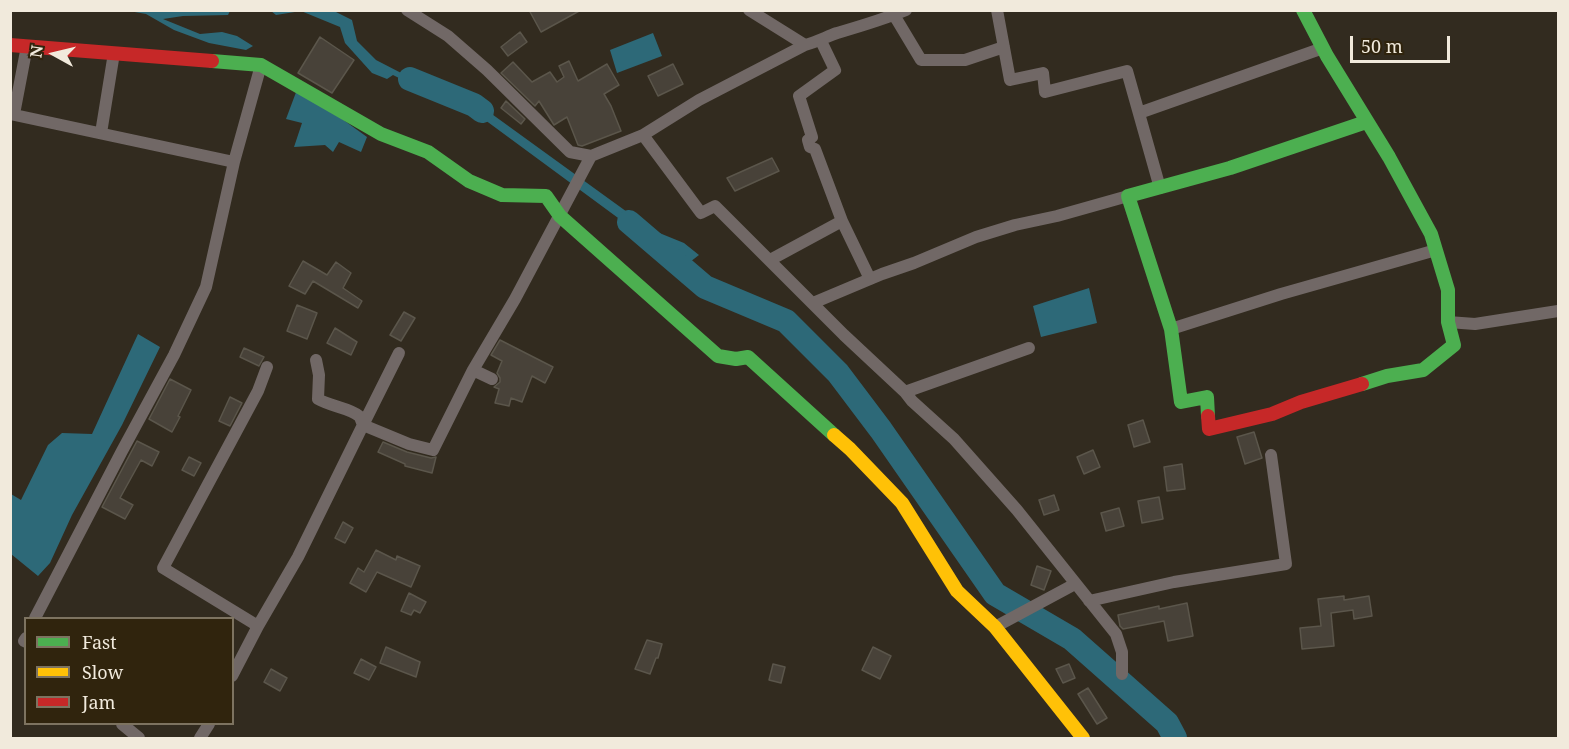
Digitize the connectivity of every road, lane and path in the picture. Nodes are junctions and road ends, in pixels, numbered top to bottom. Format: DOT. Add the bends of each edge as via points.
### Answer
graph roads {
  1 [pos="406,10"];
  2 [pos="749,10"];
  3 [pos="906,10"];
  4 [pos="997,10"];
  5 [pos="1303,10"];
  6 [pos="891,13"];
  7 [pos="821,41"];
  8 [pos="10,45"];
  9 [pos="805,45"];
  10 [pos="27,46"];
  11 [pos="1004,47"];
  12 [pos="1323,48"];
  13 [pos="114,53"];
  14 [pos="261,65"];
  15 [pos="1139,112"];
  16 [pos="12,114"];
  17 [pos="1366,122"];
  18 [pos="101,133"];
  19 [pos="643,135"];
  20 [pos="591,156"];
  21 [pos="234,162"];
  22 [pos="1160,188"];
  23 [pos="1128,196"];
  24 [pos="560,216"];
  25 [pos="842,221"];
  26 [pos="1436,250"];
  27 [pos="770,260"];
  28 [pos="870,279"];
  29 [pos="813,303"];
  30 [pos="1558,311"];
  31 [pos="1448,322"];
  32 [pos="1171,329"];
  33 [pos="1029,348"];
  34 [pos="399,354"];
  35 [pos="316,360"];
  36 [pos="267,367"];
  37 [pos="473,370"];
  38 [pos="492,379"];
  39 [pos="905,392"];
  40 [pos="363,425"];
  41 [pos="1271,455"];
  42 [pos="1075,584"];
  43 [pos="1089,601"];
  44 [pos="35,617"];
  45 [pos="258,626"];
  46 [pos="996,627"];
  47 [pos="234,672"];
  48 [pos="1122,674"];
  49 [pos="124,725"];
  50 [pos="208,725"];
  51 [pos="139,738"];
  52 [pos="200,738"];
  53 [pos="1083,738"];
  1 -- 20 [label="street" via="448,36 570,152"];
  2 -- 9 [label="street"];
  3 -- 6 [label="street"];
  4 -- 11 [label="street"];
  5 -- 12 [label="street"];
  6 -- 7 [label="street"];
  6 -- 11 [label="street" via="921,60 964,60"];
  7 -- 9 [label="street"];
  7 -- 25 [label="street" via="835,70 799,96 812,137 808,140 810,147 815,149"];
  8 -- 10 [label="street"];
  9 -- 19 [label="street" via="699,100"];
  10 -- 13 [label="street"];
  10 -- 16 [label="street"];
  11 -- 15 [label="street" via="1010,80 1043,73 1045,92 1127,71"];
  12 -- 15 [label="street"];
  12 -- 17 [label="street"];
  13 -- 14 [label="street"];
  13 -- 18 [label="street"];
  14 -- 21 [label="street"];
  14 -- 24 [label="street" via="381,134 428,152 469,181 502,195 546,196"];
  15 -- 22 [label="street"];
  16 -- 18 [label="street"];
  17 -- 22 [label="street"];
  17 -- 26 [label="street" via="1412,198"];
  18 -- 21 [label="street"];
  19 -- 20 [label="street"];
  19 -- 27 [label="street" via="701,213 715,206"];
  20 -- 24 [label="street"];
  21 -- 44 [label="street" via="206,287"];
  22 -- 23 [label="street"];
  23 -- 28 [label="street" via="976,237"];
  23 -- 32 [label="street"];
  24 -- 37 [label="street"];
  24 -- 46 [label="street" via="718,356 748,357 850,448 902,503 957,591"];
  25 -- 27 [label="street"];
  25 -- 28 [label="street"];
  26 -- 31 [label="street" via="1448,291"];
  26 -- 32 [label="street"];
  27 -- 29 [label="street"];
  28 -- 29 [label="street"];
  29 -- 39 [label="street"];
  30 -- 31 [label="street" via="1475,324"];
  31 -- 32 [label="street" via="1454,345 1424,370 1387,376 1272,414 1209,429 1207,398 1181,402"];
  33 -- 39 [label="street"];
  34 -- 40 [label="street"];
  35 -- 40 [label="street" via="318,399 359,417"];
  36 -- 45 [label="street" via="164,568"];
  37 -- 38 [label="street"];
  37 -- 40 [label="street" via="433,450"];
  39 -- 42 [label="street" via="954,439 1017,510"];
  40 -- 45 [label="street" via="298,557"];
  41 -- 43 [label="street" via="1286,564"];
  42 -- 43 [label="street"];
  42 -- 46 [label="street"];
  43 -- 48 [label="street" via="1116,634 1122,652"];
  45 -- 47 [label="street"];
  46 -- 53 [label="street"];
  49 -- 51 [label="street"];
  50 -- 52 [label="street"];
}
